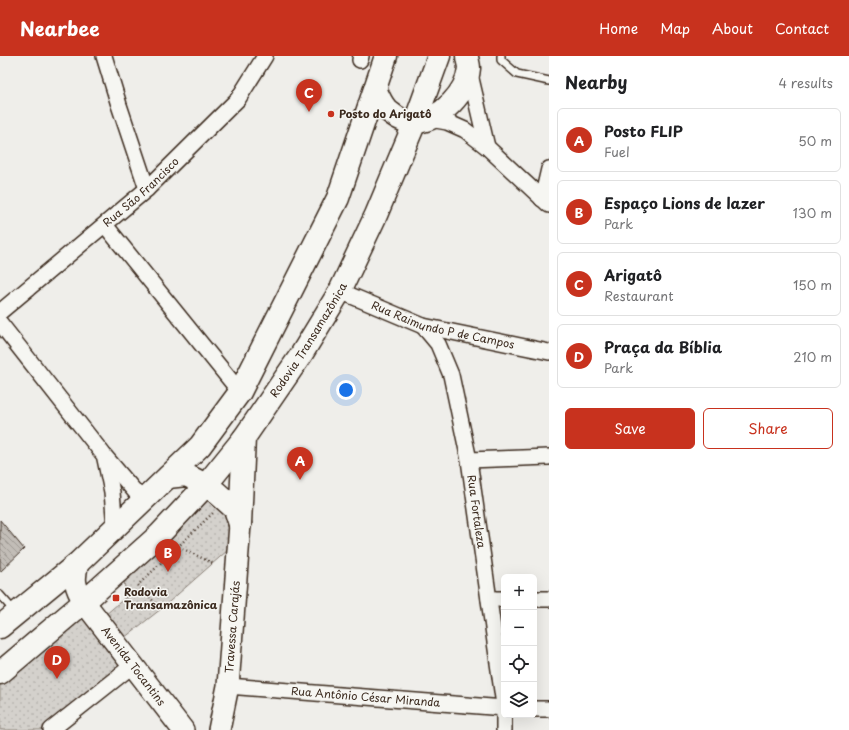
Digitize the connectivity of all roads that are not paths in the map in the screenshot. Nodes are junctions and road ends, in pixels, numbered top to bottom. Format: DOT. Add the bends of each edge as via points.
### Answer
graph roads {
  1 [pos="104,56"];
  2 [pos="265,56"];
  3 [pos="386,56"];
  4 [pos="438,56"];
  5 [pos="501,56"];
  6 [pos="466,60"];
  7 [pos="549,81"];
  8 [pos="376,91"];
  9 [pos="423,120"];
  10 [pos="487,147"];
  11 [pos="549,170"];
  12 [pos="147,189"];
  13 [pos="546,202"];
  14 [pos="105,225"];
  15 [pos="340,290"];
  16 [pos="0,312"];
  17 [pos="0,323"];
  18 [pos="423,326"];
  19 [pos="549,352"];
  20 [pos="240,392"];
  21 [pos="244,438"];
  22 [pos="103,454"];
  23 [pos="549,457"];
  24 [pos="469,460"];
  25 [pos="168,476"];
  26 [pos="206,486"];
  27 [pos="143,501"];
  28 [pos="240,524"];
  29 [pos="115,528"];
  30 [pos="78,563"];
  31 [pos="0,595"];
  32 [pos="497,599"];
  33 [pos="537,599"];
  34 [pos="549,599"];
  35 [pos="84,602"];
  36 [pos="16,613"];
  37 [pos="0,627"];
  38 [pos="133,665"];
  39 [pos="0,673"];
  40 [pos="502,682"];
  41 [pos="228,686"];
  42 [pos="501,706"];
  43 [pos="537,709"];
  44 [pos="549,709"];
  45 [pos="504,718"];
  46 [pos="51,730"];
  47 [pos="183,730"];
  48 [pos="220,730"];
  49 [pos="504,730"];
  1 -- 12 [label="street"];
  2 -- 12 [label="street, Rua São Francisco" via="238,99"];
  3 -- 8 [label="highway"];
  4 -- 9 [label="highway, Rodovia Transamazônica"];
  5 -- 7 [label="lane" via="501,60 517,74"];
  6 -- 9 [label="highway" via="465,83 456,97 446,108"];
  6 -- 10 [label="street"];
  8 -- 9 [label="highway" via="390,113 401,119"];
  8 -- 20 [label="highway" via="338,198"];
  9 -- 10 [label="street" via="447,122 465,130"];
  9 -- 15 [label="highway, Rodovia Transamazônica"];
  10 -- 13 [label="street"];
  11 -- 13 [label="street"];
  12 -- 14 [label="street, Rua São Francisco"];
  14 -- 16 [label="street, Rua São Francisco"];
  14 -- 20 [label="street"];
  15 -- 18 [label="street, Rua Raimundo P de Campos"];
  15 -- 21 [label="highway, Rodovia Transamazônica" via="301,355"];
  17 -- 22 [label="street"];
  18 -- 19 [label="street, Rua Raimundo P de Campos"];
  18 -- 24 [label="street, Rua Fortaleza" via="438,344 451,375"];
  20 -- 25 [label="highway" via="200,446"];
  21 -- 26 [label="highway, Rodovia Transamazônica"];
  21 -- 28 [label="highway"];
  22 -- 27 [label="street"];
  22 -- 29 [label="street" via="112,492"];
  23 -- 24 [label="street"];
  24 -- 32 [label="street, Rua Fortaleza"];
  25 -- 26 [label="highway" via="186,475"];
  25 -- 27 [label="highway"];
  26 -- 28 [label="highway" via="235,509"];
  26 -- 35 [label="highway, Rodovia Transamazônica" via="159,535"];
  27 -- 29 [label="highway"];
  28 -- 41 [label="street, Travessa Carajás"];
  29 -- 30 [label="highway"];
  30 -- 35 [label="street, Avenida Tocantins" via="74,574 76,589"];
  30 -- 36 [label="highway"];
  31 -- 36 [label="lane"];
  32 -- 40 [label="street, Rua Fortaleza"];
  33 -- 34 [label="street"];
  35 -- 38 [label="street, Avenida Tocantins"];
  35 -- 39 [label="highway, Rodovia Transamazônica"];
  36 -- 37 [label="highway"];
  38 -- 46 [label="street"];
  38 -- 47 [label="street, Avenida Tocantins"];
  41 -- 42 [label="street, Rua Antônio César Miranda"];
  41 -- 48 [label="street, Travessa Carajás"];
  43 -- 44 [label="street"];
  45 -- 49 [label="street"];
}
